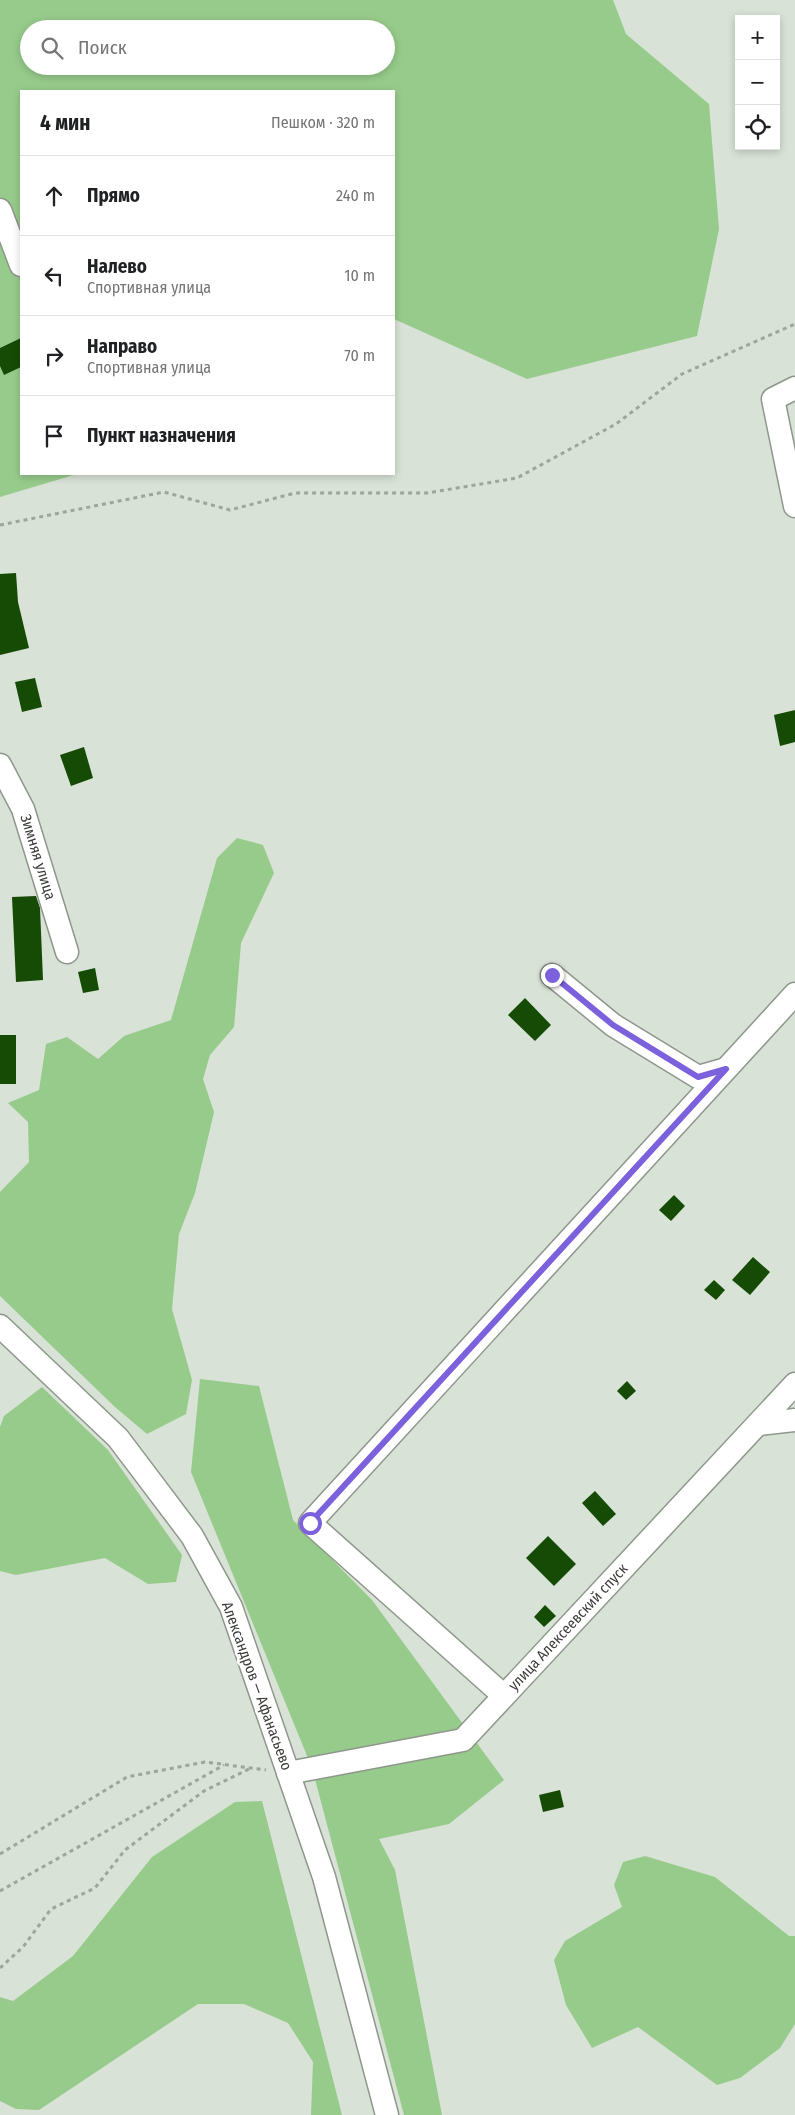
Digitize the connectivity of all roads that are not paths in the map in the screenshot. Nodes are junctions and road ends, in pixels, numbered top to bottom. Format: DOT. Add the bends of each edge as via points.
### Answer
graph roads {
  1 [pos="0,210"];
  2 [pos="20,263"];
  3 [pos="795,388"];
  4 [pos="795,506"];
  5 [pos="0,765"];
  6 [pos="68,952"];
  7 [pos="552,975"];
  8 [pos="795,994"];
  9 [pos="795,1010"];
  10 [pos="726,1069"];
  11 [pos="0,1326"];
  12 [pos="795,1384"];
  13 [pos="795,1420"];
  14 [pos="758,1424"];
  15 [pos="504,1696"];
  16 [pos="288,1773"];
  17 [pos="387,2115"];
  1 -- 2 [label="street"];
  3 -- 4 [label="street" via="773,399"];
  5 -- 6 [label="street, Зимняя улица" via="24,809"];
  7 -- 10 [label="street" via="613,1025 698,1077"];
  8 -- 10 [label="street"];
  9 -- 10 [label="street" via="768,1031 740,1065"];
  10 -- 15 [label="street" via="310,1523"];
  11 -- 16 [label="street, Александров — Афанасьево" via="118,1438 192,1536 231,1607"];
  12 -- 14 [label="street, улица Алексеевский спуск"];
  13 -- 14 [label="street"];
  14 -- 15 [label="street, улица Алексеевский спуск"];
  15 -- 16 [label="street, улица Алексеевский спуск" via="463,1740"];
  16 -- 17 [label="street, Александров — Афанасьево" via="324,1877"];
}
